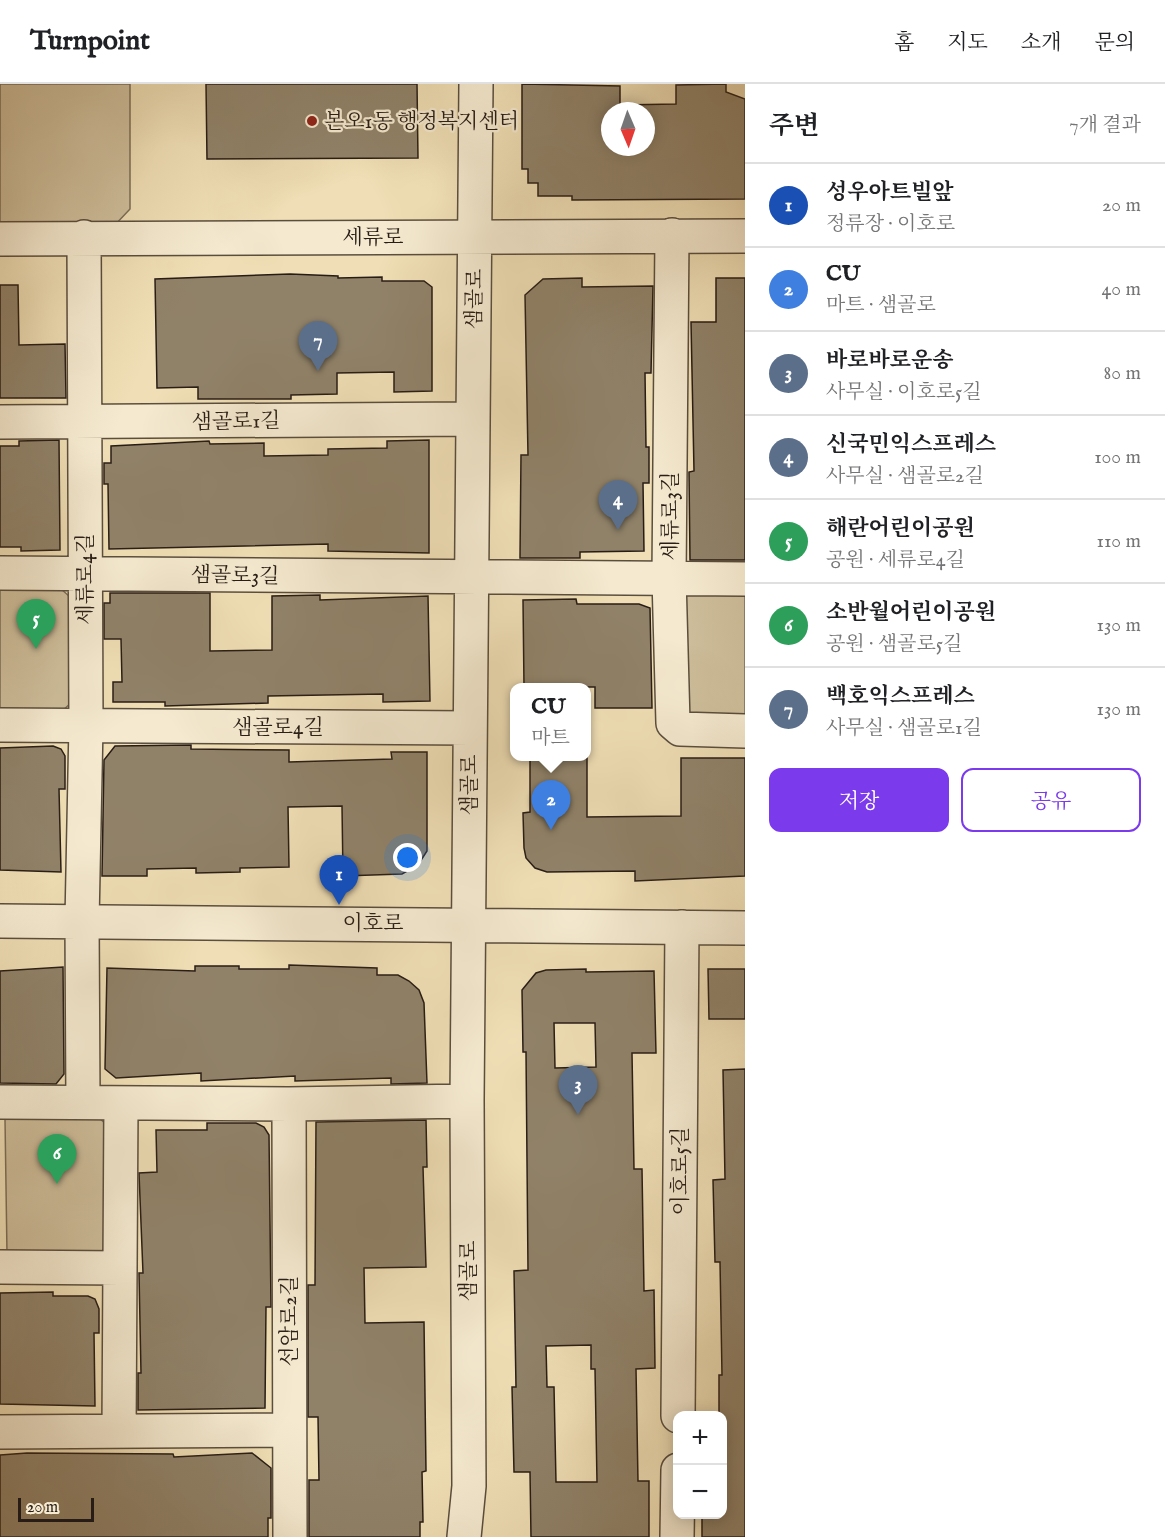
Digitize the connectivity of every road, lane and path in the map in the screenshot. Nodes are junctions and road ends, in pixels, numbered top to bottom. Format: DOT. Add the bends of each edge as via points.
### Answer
graph roads {
  1 [pos="476,84"];
  2 [pos="672,235"];
  3 [pos="745,236"];
  4 [pos="84,237"];
  5 [pos="475,237"];
  6 [pos="0,239"];
  7 [pos="472,419"];
  8 [pos="0,422"];
  9 [pos="84,423"];
  10 [pos="0,573"];
  11 [pos="84,573"];
  12 [pos="471,577"];
  13 [pos="669,578"];
  14 [pos="745,579"];
  15 [pos="0,725"];
  16 [pos="86,725"];
  17 [pos="470,728"];
  18 [pos="745,731"];
  19 [pos="0,921"];
  20 [pos="82,921"];
  21 [pos="468,923"];
  22 [pos="682,927"];
  23 [pos="745,928"];
  24 [pos="467,1101"];
  25 [pos="0,1102"];
  26 [pos="83,1102"];
  27 [pos="121,1102"];
  28 [pos="289,1104"];
  29 [pos="0,1267"];
  30 [pos="120,1268"];
  31 [pos="678,1411"];
  32 [pos="289,1430"];
  33 [pos="119,1431"];
  34 [pos="0,1432"];
  35 [pos="469,1486"];
  36 [pos="677,1519"];
  37 [pos="290,1537"];
  38 [pos="464,1537"];
  39 [pos="488,1537"];
  40 [pos="677,1537"];
  1 -- 5 [label="street, 샘골로"];
  2 -- 3 [label="street, 세류로"];
  2 -- 5 [label="street, 세류로"];
  2 -- 13 [label="street, 세류로3길"];
  4 -- 5 [label="street, 세류로"];
  4 -- 6 [label="street, 세류로"];
  4 -- 9 [label="street, 세류로4길"];
  5 -- 7 [label="street, 샘골로"];
  7 -- 9 [label="street, 샘골로1길"];
  7 -- 12 [label="street, 샘골로"];
  8 -- 9 [label="street, 샘골로1길"];
  9 -- 11 [label="street, 세류로4길"];
  10 -- 11 [label="street, 샘골로3길"];
  11 -- 12 [label="street, 샘골로3길"];
  11 -- 16 [label="street, 세류로4길"];
  12 -- 13 [label="street, 샘골로3길"];
  12 -- 17 [label="street, 샘골로"];
  13 -- 14 [label="street, 샘골로3길"];
  13 -- 18 [label="street, 세류로3길" via="674,723 680,729"];
  15 -- 16 [label="street, 샘골로4길"];
  16 -- 17 [label="street, 샘골로4길"];
  16 -- 20 [label="street, 세류로4길"];
  17 -- 21 [label="street, 샘골로"];
  19 -- 20 [label="street, 이호로"];
  20 -- 21 [label="street, 이호로"];
  20 -- 26 [label="street, 세류로4길"];
  21 -- 22 [label="street, 이호로"];
  21 -- 24 [label="street, 샘골로"];
  22 -- 23 [label="street, 이호로"];
  22 -- 31 [label="street, 이호로5길"];
  24 -- 28 [label="street"];
  24 -- 35 [label="street, 샘골로"];
  25 -- 26 [label="street"];
  26 -- 27 [label="street"];
  27 -- 28 [label="street"];
  27 -- 30 [label="street"];
  28 -- 32 [label="street, 선암로2길"];
  29 -- 30 [label="street"];
  30 -- 33 [label="street"];
  32 -- 33 [label="street"];
  32 -- 37 [label="street, 선암로2길"];
  33 -- 34 [label="street"];
  35 -- 38 [label="street"];
  35 -- 39 [label="street"];
  36 -- 40 [label="street"];
}
